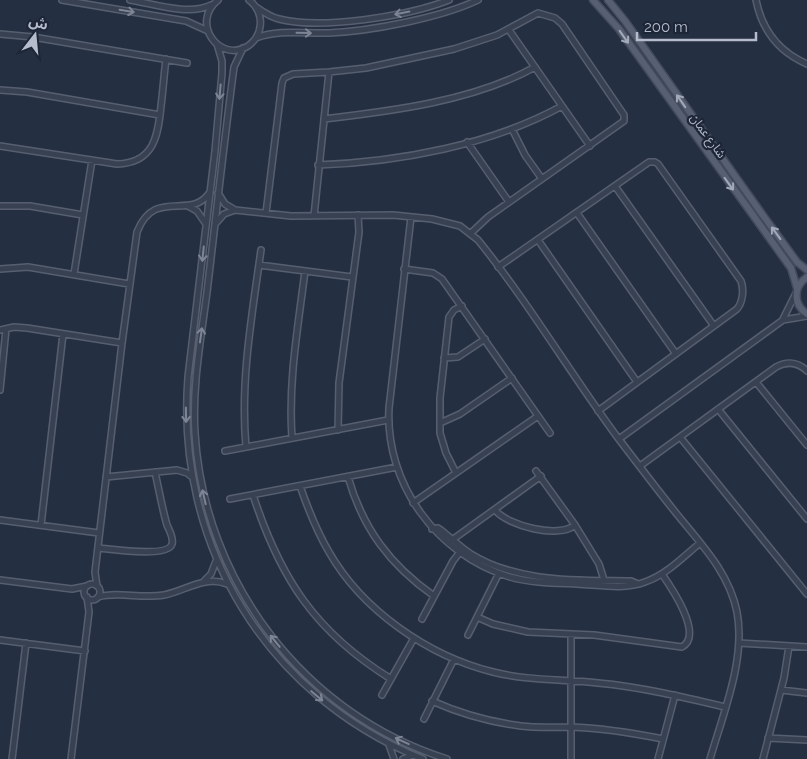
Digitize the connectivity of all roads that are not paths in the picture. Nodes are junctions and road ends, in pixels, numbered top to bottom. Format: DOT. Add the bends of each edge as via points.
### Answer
graph roads {
  1 [pos="62,0"];
  2 [pos="130,0"];
  3 [pos="248,0"];
  4 [pos="449,0"];
  5 [pos="478,0"];
  6 [pos="589,0"];
  7 [pos="593,0"];
  8 [pos="608,0"];
  9 [pos="756,0"];
  10 [pos="216,2"];
  11 [pos="599,6"];
  12 [pos="256,7"];
  13 [pos="509,30"];
  14 [pos="208,31"];
  15 [pos="0,34"];
  16 [pos="256,38"];
  17 [pos="217,44"];
  18 [pos="243,48"];
  19 [pos="166,59"];
  20 [pos="187,63"];
  21 [pos="807,64"];
  22 [pos="535,67"];
  23 [pos="329,72"];
  24 [pos="0,90"];
  25 [pos="562,106"];
  26 [pos="160,115"];
  27 [pos="324,119"];
  28 [pos="512,129"];
  29 [pos="467,142"];
  30 [pos="0,146"];
  31 [pos="590,146"];
  32 [pos="92,160"];
  33 [pos="318,165"];
  34 [pos="542,179"];
  35 [pos="616,186"];
  36 [pos="210,192"];
  37 [pos="218,193"];
  38 [pos="509,202"];
  39 [pos="0,206"];
  40 [pos="187,206"];
  41 [pos="235,210"];
  42 [pos="266,213"];
  43 [pos="577,213"];
  44 [pos="358,214"];
  45 [pos="83,215"];
  46 [pos="314,216"];
  47 [pos="411,217"];
  48 [pos="206,225"];
  49 [pos="214,226"];
  50 [pos="471,233"];
  51 [pos="538,240"];
  52 [pos="261,250"];
  53 [pos="259,265"];
  54 [pos="498,267"];
  55 [pos="0,269"];
  56 [pos="404,269"];
  57 [pos="807,270"];
  58 [pos="305,271"];
  59 [pos="74,274"];
  60 [pos="352,277"];
  61 [pos="807,277"];
  62 [pos="129,284"];
  63 [pos="797,290"];
  64 [pos="462,306"];
  65 [pos="807,315"];
  66 [pos="783,320"];
  67 [pos="714,326"];
  68 [pos="3,330"];
  69 [pos="63,334"];
  70 [pos="485,339"];
  71 [pos="122,343"];
  72 [pos="676,354"];
  73 [pos="444,358"];
  74 [pos="807,371"];
  75 [pos="512,378"];
  76 [pos="637,382"];
  77 [pos="756,382"];
  78 [pos="0,390"];
  79 [pos="718,409"];
  80 [pos="598,411"];
  81 [pos="538,416"];
  82 [pos="388,420"];
  83 [pos="440,423"];
  84 [pos="338,430"];
  85 [pos="550,433"];
  86 [pos="680,437"];
  87 [pos="292,438"];
  88 [pos="619,439"];
  89 [pos="807,445"];
  90 [pos="246,447"];
  91 [pos="225,451"];
  92 [pos="189,458"];
  93 [pos="640,466"];
  94 [pos="397,467"];
  95 [pos="177,470"];
  96 [pos="536,471"];
  97 [pos="156,472"];
  98 [pos="456,473"];
  99 [pos="541,476"];
  100 [pos="106,477"];
  101 [pos="192,477"];
  102 [pos="348,477"];
  103 [pos="300,486"];
  104 [pos="253,495"];
  105 [pos="230,499"];
  106 [pos="413,503"];
  107 [pos="495,510"];
  108 [pos="807,518"];
  109 [pos="0,520"];
  110 [pos="40,525"];
  111 [pos="576,525"];
  112 [pos="432,529"];
  113 [pos="100,533"];
  114 [pos="452,540"];
  115 [pos="700,543"];
  116 [pos="98,548"];
  117 [pos="212,549"];
  118 [pos="460,552"];
  119 [pos="216,560"];
  120 [pos="227,564"];
  121 [pos="95,572"];
  122 [pos="499,573"];
  123 [pos="662,574"];
  124 [pos="0,580"];
  125 [pos="604,580"];
  126 [pos="204,581"];
  127 [pos="228,584"];
  128 [pos="638,584"];
  129 [pos="88,586"];
  130 [pos="98,587"];
  131 [pos="72,589"];
  132 [pos="112,594"];
  133 [pos="807,594"];
  134 [pos="434,596"];
  135 [pos="86,597"];
  136 [pos="97,598"];
  137 [pos="90,612"];
  138 [pos="477,617"];
  139 [pos="422,619"];
  140 [pos="571,634"];
  141 [pos="468,635"];
  142 [pos="414,638"];
  143 [pos="0,640"];
  144 [pos="26,643"];
  145 [pos="739,643"];
  146 [pos="789,646"];
  147 [pos="807,647"];
  148 [pos="85,651"];
  149 [pos="454,659"];
  150 [pos="391,678"];
  151 [pos="572,681"];
  152 [pos="781,690"];
  153 [pos="807,693"];
  154 [pos="382,695"];
  155 [pos="675,695"];
  156 [pos="432,701"];
  157 [pos="725,707"];
  158 [pos="424,719"];
  159 [pos="572,727"];
  160 [pos="768,738"];
  161 [pos="663,739"];
  162 [pos="807,740"];
  163 [pos="389,744"];
  164 [pos="413,755"];
  165 [pos="12,759"];
  166 [pos="71,759"];
  167 [pos="394,759"];
  168 [pos="403,759"];
  169 [pos="423,759"];
  170 [pos="447,759"];
  171 [pos="571,759"];
  172 [pos="658,759"];
  173 [pos="710,759"];
  174 [pos="763,759"];
  1 -- 14 [label="street, one-way" via="186,20"];
  2 -- 10 [label="street" via="189,10 202,9"];
  3 -- 12 [label="street"];
  4 -- 12 [label="street, one-way" via="380,17 321,22 278,19"];
  16 -- 5 [label="street, one-way" via="276,33 340,32 381,26 447,12"];
  6 -- 11 [label="street"];
  7 -- 11 [label="main road, شارع عمان"];
  57 -- 8 [label="main road, شارع عمان, one-way" via="797,262"];
  9 -- 21 [label="street" via="761,18 774,40"];
  10 -- 14 [label="street" via="207,16"];
  11 -- 63 [label="main road, شارع عمان, one-way" via="791,268"];
  12 -- 16 [label="street" via="261,22"];
  13 -- 22 [label="street"];
  13 -- 23 [label="street" via="436,53 366,68"];
  13 -- 31 [label="street" via="538,13 555,18 562,24 625,117 622,124"];
  14 -- 17 [label="street"];
  15 -- 19 [label="street" via="33,36"];
  16 -- 18 [label="street"];
  17 -- 18 [label="street" via="232,50"];
  17 -- 36 [label="street, one-way" via="222,73"];
  18 -- 37 [label="street" via="234,67"];
  19 -- 20 [label="street"];
  19 -- 26 [label="street"];
  22 -- 25 [label="street"];
  22 -- 27 [label="street" via="480,91 393,110"];
  23 -- 27 [label="street"];
  23 -- 42 [label="street" via="293,74 282,81"];
  24 -- 26 [label="street"];
  25 -- 28 [label="street"];
  25 -- 31 [label="street"];
  26 -- 32 [label="street" via="156,140 137,160 124,164"];
  27 -- 33 [label="street"];
  28 -- 29 [label="street"];
  28 -- 34 [label="street"];
  29 -- 33 [label="street" via="382,160"];
  29 -- 38 [label="street"];
  30 -- 32 [label="street"];
  31 -- 34 [label="street"];
  32 -- 45 [label="street"];
  33 -- 46 [label="street"];
  34 -- 38 [label="street"];
  35 -- 43 [label="street"];
  35 -- 67 [label="street"];
  35 -- 67 [label="street" via="649,162 656,162 741,281 740,306"];
  36 -- 40 [label="street" via="198,204"];
  36 -- 48 [label="street"];
  37 -- 41 [label="street" via="224,204"];
  37 -- 49 [label="street"];
  38 -- 50 [label="street"];
  39 -- 45 [label="street" via="30,206"];
  40 -- 48 [label="street" via="201,215"];
  40 -- 62 [label="street" via="162,206 142,220 135,238"];
  41 -- 42 [label="street"];
  41 -- 49 [label="street" via="221,216"];
  42 -- 46 [label="street"];
  43 -- 51 [label="street"];
  43 -- 72 [label="street"];
  44 -- 46 [label="street"];
  44 -- 47 [label="street"];
  44 -- 60 [label="street" via="359,232"];
  45 -- 59 [label="street"];
  47 -- 50 [label="street" via="449,222"];
  47 -- 56 [label="street"];
  48 -- 92 [label="street, one-way" via="187,391"];
  120 -- 49 [label="street, one-way" via="204,499 194,423 196,376"];
  50 -- 54 [label="street"];
  51 -- 54 [label="street"];
  51 -- 76 [label="street"];
  52 -- 53 [label="street"];
  53 -- 58 [label="street"];
  53 -- 90 [label="street" via="245,380"];
  54 -- 80 [label="street"];
  55 -- 59 [label="street" via="28,267"];
  56 -- 64 [label="street" via="440,276"];
  56 -- 82 [label="street"];
  58 -- 60 [label="street"];
  58 -- 87 [label="street" via="292,380"];
  59 -- 62 [label="street"];
  60 -- 84 [label="street" via="339,383"];
  61 -- 63 [label="main road"];
  62 -- 71 [label="street"];
  63 -- 65 [label="main road, شارع عمان" via="799,306"];
  63 -- 66 [label="street"];
  64 -- 70 [label="street"];
  64 -- 73 [label="street" via="450,314"];
  65 -- 66 [label="street"];
  66 -- 88 [label="street"];
  67 -- 72 [label="street"];
  68 -- 69 [label="street" via="28,328"];
  68 -- 78 [label="street"];
  69 -- 71 [label="street"];
  69 -- 110 [label="street"];
  70 -- 73 [label="street" via="458,357"];
  70 -- 75 [label="street"];
  71 -- 100 [label="street"];
  72 -- 76 [label="street"];
  73 -- 83 [label="street"];
  74 -- 77 [label="street" via="796,363 786,363"];
  75 -- 81 [label="street"];
  75 -- 83 [label="street" via="460,414"];
  76 -- 80 [label="street"];
  77 -- 79 [label="street"];
  77 -- 89 [label="street"];
  79 -- 86 [label="street"];
  79 -- 108 [label="street"];
  80 -- 88 [label="street"];
  81 -- 85 [label="street"];
  81 -- 98 [label="street"];
  82 -- 84 [label="street"];
  82 -- 94 [label="street"];
  83 -- 98 [label="street" via="443,443"];
  84 -- 87 [label="street"];
  86 -- 93 [label="street"];
  86 -- 133 [label="street"];
  87 -- 90 [label="street"];
  88 -- 93 [label="street"];
  90 -- 91 [label="street"];
  92 -- 95 [label="street"];
  92 -- 101 [label="street"];
  93 -- 115 [label="street"];
  94 -- 102 [label="street"];
  94 -- 106 [label="street"];
  95 -- 97 [label="street"];
  95 -- 101 [label="street"];
  96 -- 99 [label="street"];
  97 -- 100 [label="street"];
  97 -- 116 [label="street" via="169,532 168,544 159,550 135,552"];
  98 -- 106 [label="street"];
  99 -- 107 [label="street"];
  99 -- 111 [label="street"];
  100 -- 113 [label="street"];
  101 -- 117 [label="street"];
  102 -- 103 [label="street"];
  102 -- 134 [label="street" via="359,509 382,548"];
  103 -- 104 [label="street"];
  103 -- 142 [label="street" via="314,523 338,565 376,609"];
  104 -- 105 [label="street"];
  104 -- 150 [label="street" via="274,553 297,592 331,633 370,666"];
  106 -- 112 [label="street"];
  107 -- 111 [label="street" via="508,520 533,528 562,531"];
  107 -- 114 [label="street"];
  109 -- 110 [label="street"];
  110 -- 113 [label="street"];
  111 -- 125 [label="street" via="599,564"];
  112 -- 114 [label="street" via="438,528"];
  112 -- 118 [label="street"];
  113 -- 116 [label="street"];
  114 -- 125 [label="street" via="487,563 518,574"];
  115 -- 123 [label="street"];
  115 -- 145 [label="street" via="729,587 737,613"];
  116 -- 121 [label="street"];
  117 -- 119 [label="street"];
  117 -- 120 [label="street" via="222,565 225,567"];
  118 -- 122 [label="street"];
  118 -- 134 [label="street"];
  119 -- 126 [label="street" via="213,571"];
  119 -- 127 [label="street"];
  170 -- 120 [label="street, one-way" via="382,731 318,686 266,630"];
  121 -- 129 [label="street"];
  121 -- 130 [label="street"];
  122 -- 128 [label="street" via="542,583"];
  122 -- 138 [label="street"];
  123 -- 128 [label="street"];
  123 -- 140 [label="street" via="684,610 689,634 686,645 678,647"];
  124 -- 131 [label="street"];
  125 -- 128 [label="street"];
  126 -- 127 [label="street"];
  126 -- 132 [label="street" via="155,596"];
  127 -- 163 [label="street, one-way" via="259,634 296,677 338,712"];
  129 -- 130 [label="street"];
  129 -- 131 [label="street"];
  129 -- 135 [label="street" via="84,590"];
  130 -- 132 [label="street"];
  130 -- 136 [label="street" via="100,593"];
  131 -- 135 [label="street"];
  132 -- 136 [label="street"];
  134 -- 139 [label="street"];
  135 -- 136 [label="street" via="90,600"];
  135 -- 137 [label="street"];
  136 -- 137 [label="street"];
  137 -- 148 [label="street"];
  138 -- 140 [label="street" via="528,632"];
  138 -- 141 [label="street"];
  140 -- 151 [label="street"];
  142 -- 149 [label="street"];
  142 -- 150 [label="street"];
  143 -- 144 [label="street"];
  144 -- 148 [label="street"];
  144 -- 165 [label="street"];
  145 -- 146 [label="street"];
  145 -- 157 [label="street"];
  146 -- 147 [label="street"];
  146 -- 152 [label="street"];
  148 -- 166 [label="street"];
  149 -- 151 [label="street" via="510,676"];
  149 -- 156 [label="street"];
  150 -- 154 [label="street"];
  151 -- 155 [label="street"];
  151 -- 159 [label="street"];
  152 -- 153 [label="street"];
  152 -- 160 [label="street"];
  155 -- 157 [label="street"];
  155 -- 161 [label="street"];
  156 -- 158 [label="street"];
  156 -- 159 [label="street" via="500,723"];
  157 -- 173 [label="street"];
  159 -- 161 [label="street"];
  159 -- 171 [label="street"];
  160 -- 162 [label="street"];
  160 -- 174 [label="street"];
  161 -- 172 [label="street"];
  163 -- 164 [label="street"];
  163 -- 167 [label="street"];
  164 -- 168 [label="street"];
  164 -- 169 [label="street"];
}
